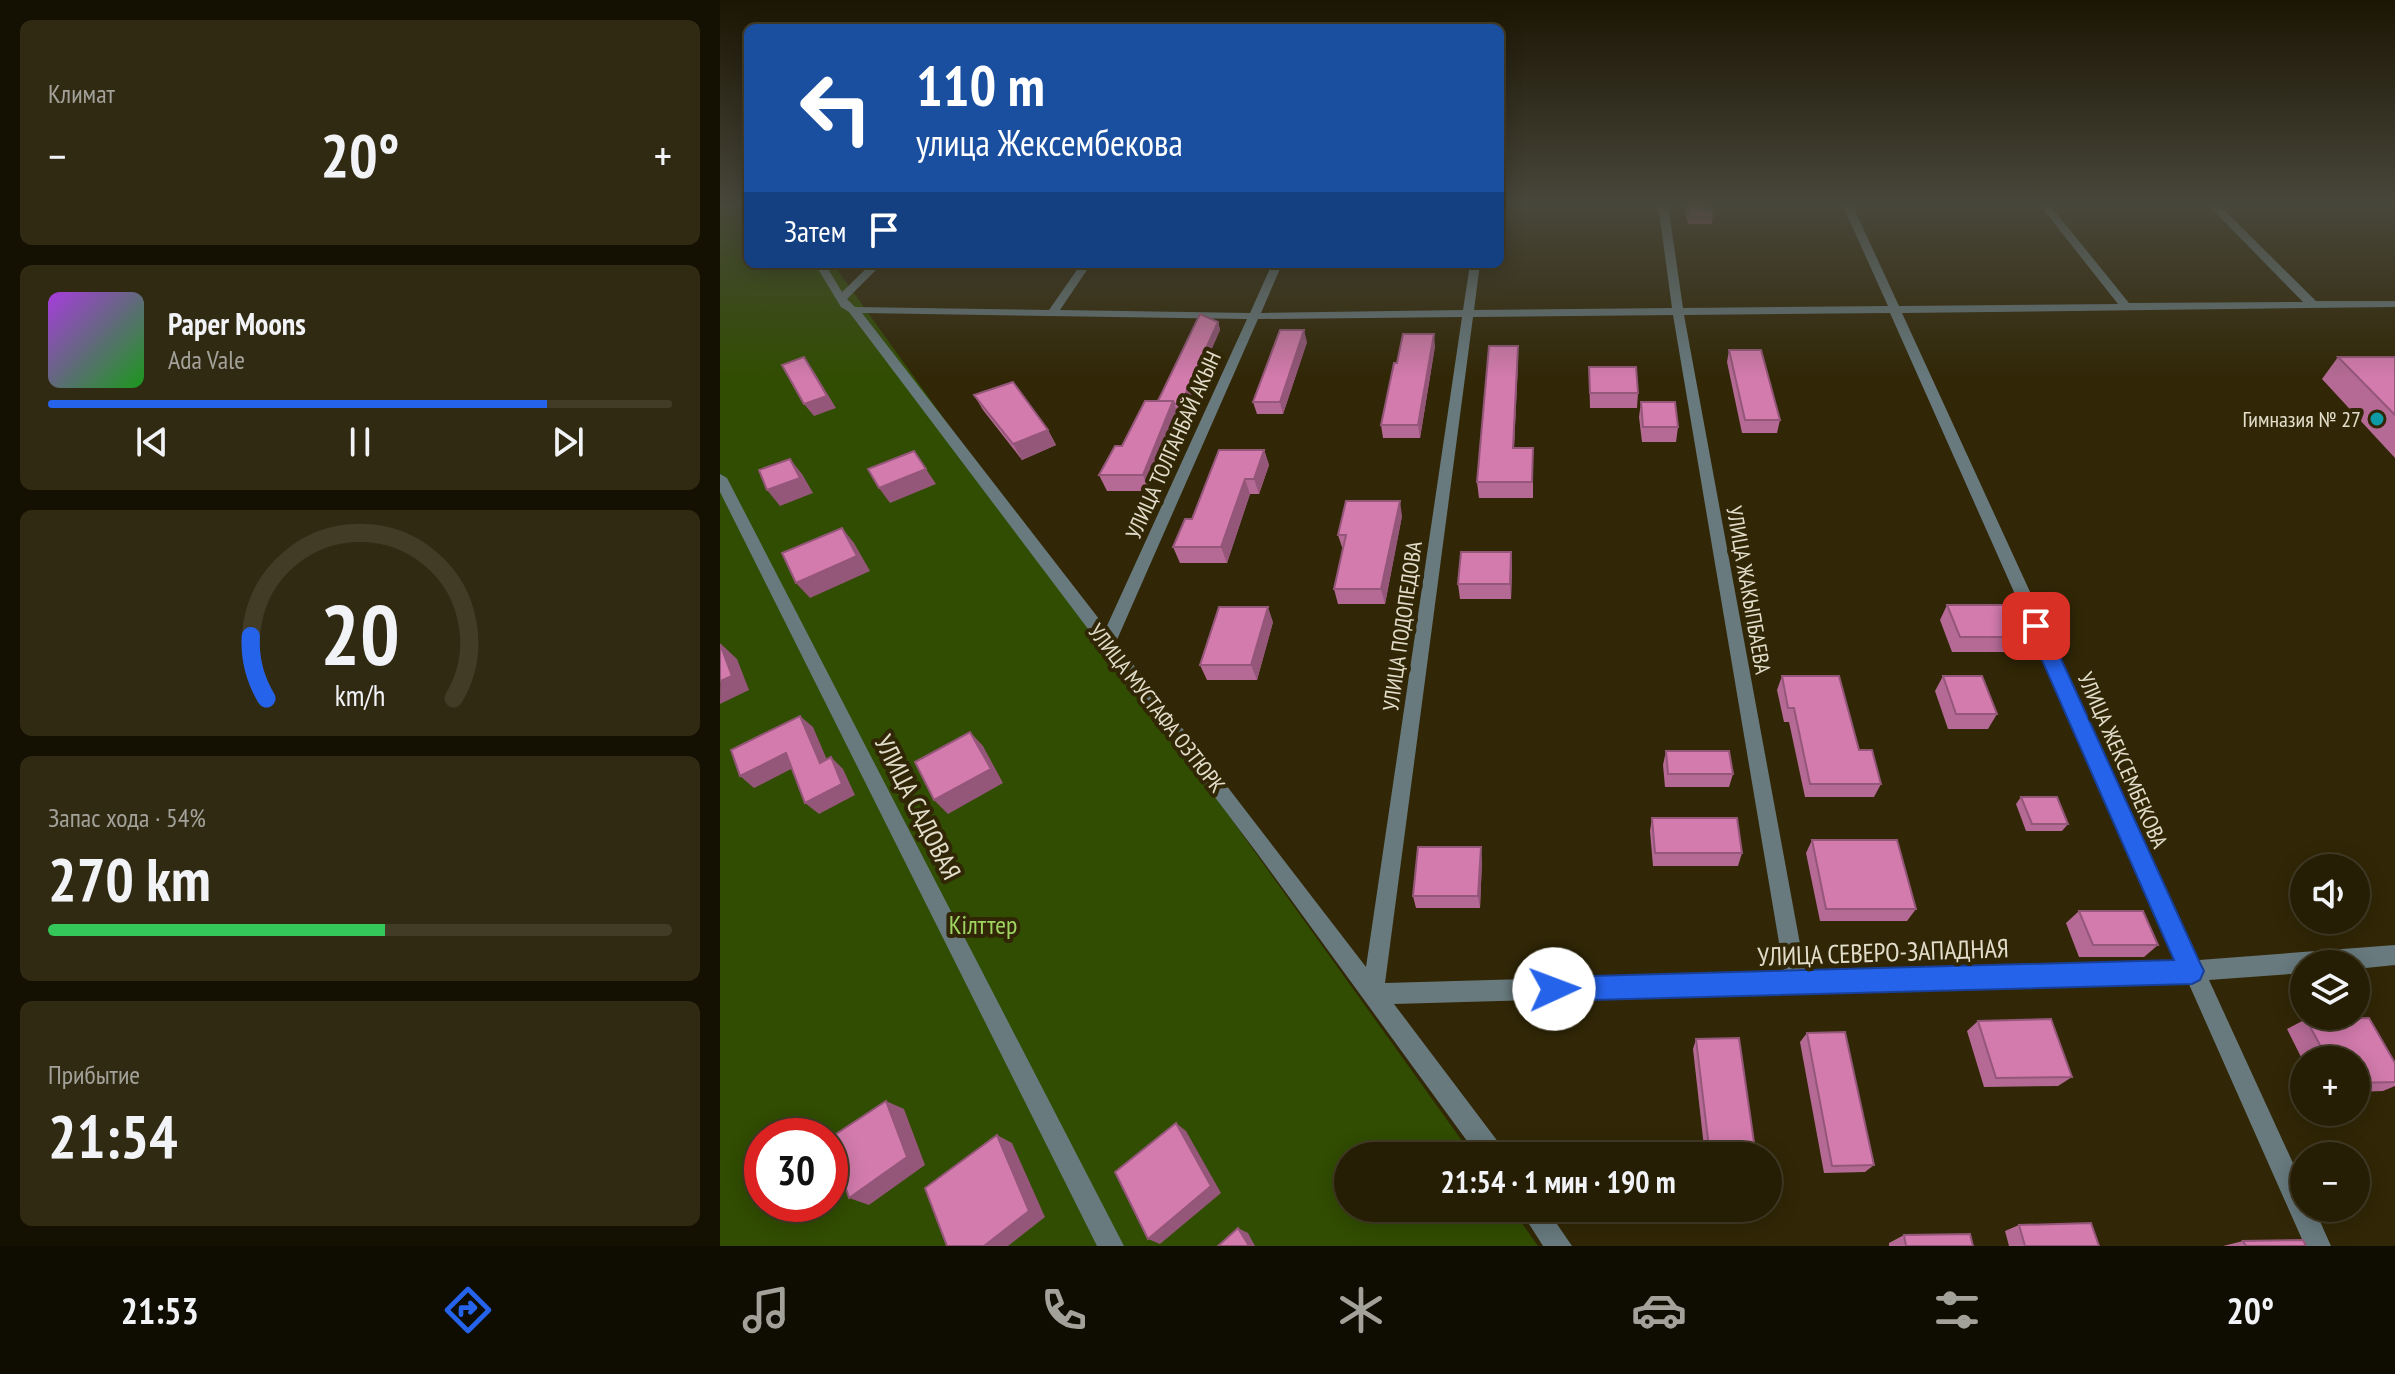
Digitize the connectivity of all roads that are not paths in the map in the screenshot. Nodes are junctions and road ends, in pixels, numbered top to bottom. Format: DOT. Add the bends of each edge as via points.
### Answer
graph roads {
  1 [pos="1671,262"];
  2 [pos="1873,262"];
  3 [pos="2091,262"];
  4 [pos="2270,262"];
  5 [pos="823,268"];
  6 [pos="874,268"];
  7 [pos="1083,268"];
  8 [pos="1275,268"];
  9 [pos="1474,268"];
  10 [pos="848,304"];
  11 [pos="2312,304"];
  12 [pos="2395,304"];
  13 [pos="2125,305"];
  14 [pos="1894,310"];
  15 [pos="1678,311"];
  16 [pos="1052,313"];
  17 [pos="1468,313"];
  18 [pos="1255,316"];
  19 [pos="720,478"];
  20 [pos="1107,644"];
  21 [pos="2395,955"];
  22 [pos="2192,971"];
  23 [pos="1796,982"];
  24 [pos="1373,994"];
  25 [pos="1483,1142"];
  26 [pos="1541,1222"];
  27 [pos="1111,1246"];
  28 [pos="1559,1246"];
  29 [pos="2318,1246"];
  1 -- 15 [label="street, УЛИЦА ЖАКЫПБАЕВА"];
  2 -- 14 [label="street, УЛИЦА ЖЕКСЕМБЕКОВА"];
  3 -- 13 [label="street"];
  4 -- 11 [label="street"];
  5 -- 10 [label="street, УЛИЦА МУСТАФА ОЗТЮРК"];
  6 -- 10 [label="street"];
  7 -- 16 [label="street"];
  8 -- 18 [label="street, УЛИЦА ТОЛГАНБАЙ АКЫН"];
  9 -- 17 [label="street, УЛИЦА ПОДОПЕДОВА"];
  10 -- 16 [label="street"];
  10 -- 20 [label="street, УЛИЦА МУСТАФА ОЗТЮРК"];
  11 -- 12 [label="street"];
  11 -- 13 [label="street"];
  13 -- 14 [label="street"];
  14 -- 15 [label="street"];
  14 -- 22 [label="street, УЛИЦА ЖЕКСЕМБЕКОВА"];
  15 -- 17 [label="street"];
  15 -- 23 [label="street, УЛИЦА ЖАКЫПБАЕВА"];
  16 -- 18 [label="street"];
  17 -- 18 [label="street"];
  17 -- 24 [label="street, УЛИЦА ПОДОПЕДОВА"];
  18 -- 20 [label="street, УЛИЦА ТОЛГАНБАЙ АКЫН"];
  19 -- 27 [label="street, УЛИЦА САДОВАЯ"];
  20 -- 24 [label="street, УЛИЦА МУСТАФА ОЗТЮРК"];
  21 -- 22 [label="street, УЛИЦА СЕВЕРО-ЗАПАДНАЯ"];
  22 -- 23 [label="street, УЛИЦА СЕВЕРО-ЗАПАДНАЯ"];
  22 -- 29 [label="street, УЛИЦА ЖЕКСЕМБЕКОВА"];
  23 -- 24 [label="street, УЛИЦА СЕВЕРО-ЗАПАДНАЯ"];
  24 -- 25 [label="street, УЛИЦА МУСТАФА ОЗТЮРК"];
  26 -- 28 [label="street"];
}
